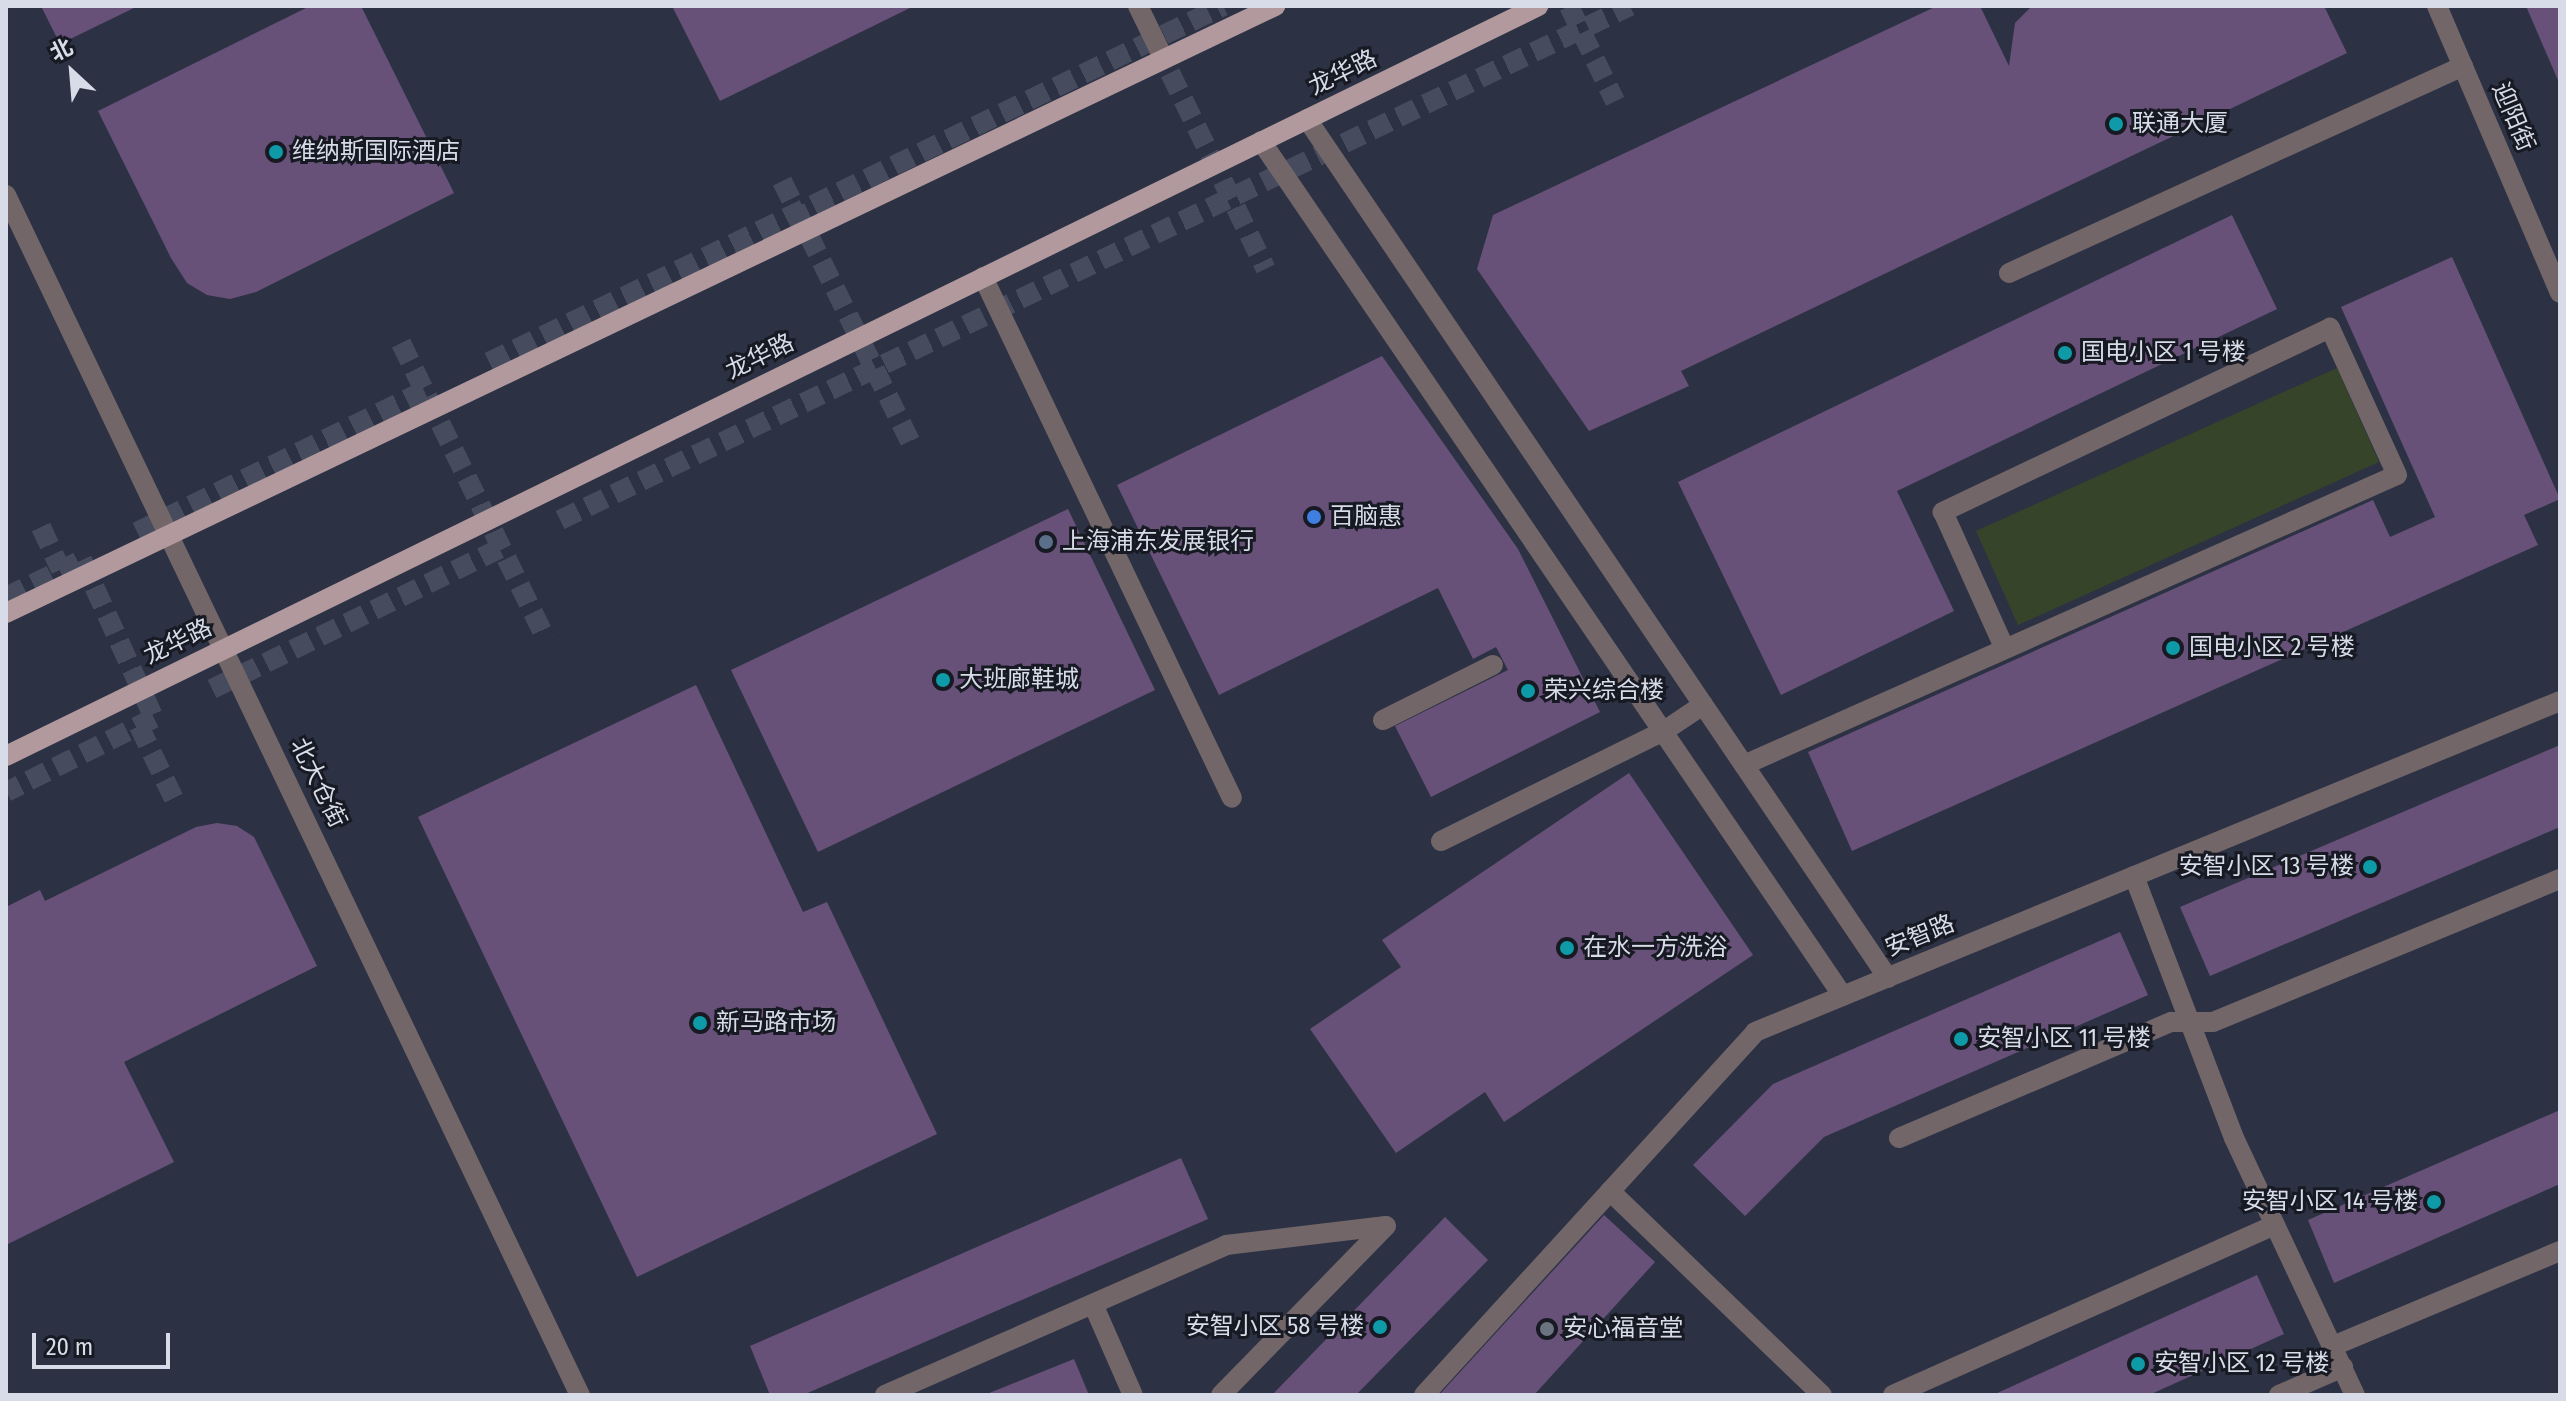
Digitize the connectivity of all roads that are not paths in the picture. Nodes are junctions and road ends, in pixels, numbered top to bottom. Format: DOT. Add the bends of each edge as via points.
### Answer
graph roads {
  1 [pos="1138,6"];
  2 [pos="1275,6"];
  3 [pos="1538,6"];
  4 [pos="2437,6"];
  5 [pos="1164,59"];
  6 [pos="2463,66"];
  7 [pos="1307,119"];
  8 [pos="1261,141"];
  9 [pos="6,195"];
  10 [pos="2009,273"];
  11 [pos="983,277"];
  12 [pos="2560,293"];
  13 [pos="168,534"];
  14 [pos="6,613"];
  15 [pos="225,648"];
  16 [pos="2005,649"];
  17 [pos="1493,665"];
  18 [pos="2560,701"];
  19 [pos="1703,705"];
  20 [pos="1383,720"];
  21 [pos="1664,731"];
  22 [pos="6,756"];
  23 [pos="1744,765"];
  24 [pos="1232,798"];
  25 [pos="1441,841"];
  26 [pos="2134,876"];
  27 [pos="2560,879"];
  28 [pos="1888,978"];
  29 [pos="1843,996"];
  30 [pos="2190,1022"];
  31 [pos="1899,1138"];
  32 [pos="1610,1191"];
  33 [pos="2275,1225"];
  34 [pos="2560,1251"];
  35 [pos="1093,1304"];
  36 [pos="2333,1346"];
  37 [pos="2343,1367"];
  38 [pos="580,1395"];
  39 [pos="885,1395"];
  40 [pos="1133,1395"];
  41 [pos="1221,1395"];
  42 [pos="1424,1395"];
  43 [pos="1822,1395"];
  44 [pos="1893,1395"];
  45 [pos="2279,1395"];
  46 [pos="2355,1395"];
  1 -- 5 [label="street"];
  2 -- 5 [label="main road"];
  3 -- 7 [label="main road, 龙华路"];
  4 -- 6 [label="street, 迎阳街"];
  5 -- 13 [label="main road"];
  6 -- 10 [label="street"];
  6 -- 12 [label="street, 迎阳街"];
  7 -- 8 [label="main road, 龙华路"];
  7 -- 19 [label="street"];
  8 -- 11 [label="main road, 龙华路"];
  8 -- 21 [label="street"];
  9 -- 13 [label="street, 北大仓街"];
  11 -- 15 [label="main road, 龙华路"];
  11 -- 24 [label="street"];
  13 -- 14 [label="main road"];
  13 -- 15 [label="street, 北大仓街"];
  15 -- 22 [label="main road, 龙华路"];
  15 -- 38 [label="street, 北大仓街"];
  16 -- 16 [label="street" via="2397,475 2330,328 1943,512"];
  16 -- 23 [label="street"];
  17 -- 20 [label="street"];
  18 -- 26 [label="street, 安智路"];
  19 -- 21 [label="street"];
  19 -- 23 [label="street"];
  21 -- 25 [label="street"];
  21 -- 29 [label="street"];
  23 -- 28 [label="street"];
  26 -- 28 [label="street, 安智路"];
  26 -- 30 [label="street"];
  27 -- 30 [label="street" via="2213,1022"];
  28 -- 29 [label="street, 安智路"];
  29 -- 32 [label="street, 安智路" via="1755,1032"];
  30 -- 31 [label="street" via="2171,1022"];
  30 -- 33 [label="street"];
  32 -- 42 [label="street, 安智路"];
  32 -- 43 [label="street"];
  33 -- 36 [label="street"];
  33 -- 44 [label="street"];
  34 -- 36 [label="street"];
  35 -- 39 [label="street"];
  35 -- 40 [label="street"];
  35 -- 41 [label="street" via="1226,1245 1386,1226"];
  36 -- 37 [label="street"];
  37 -- 45 [label="street"];
  37 -- 46 [label="street"];
}
